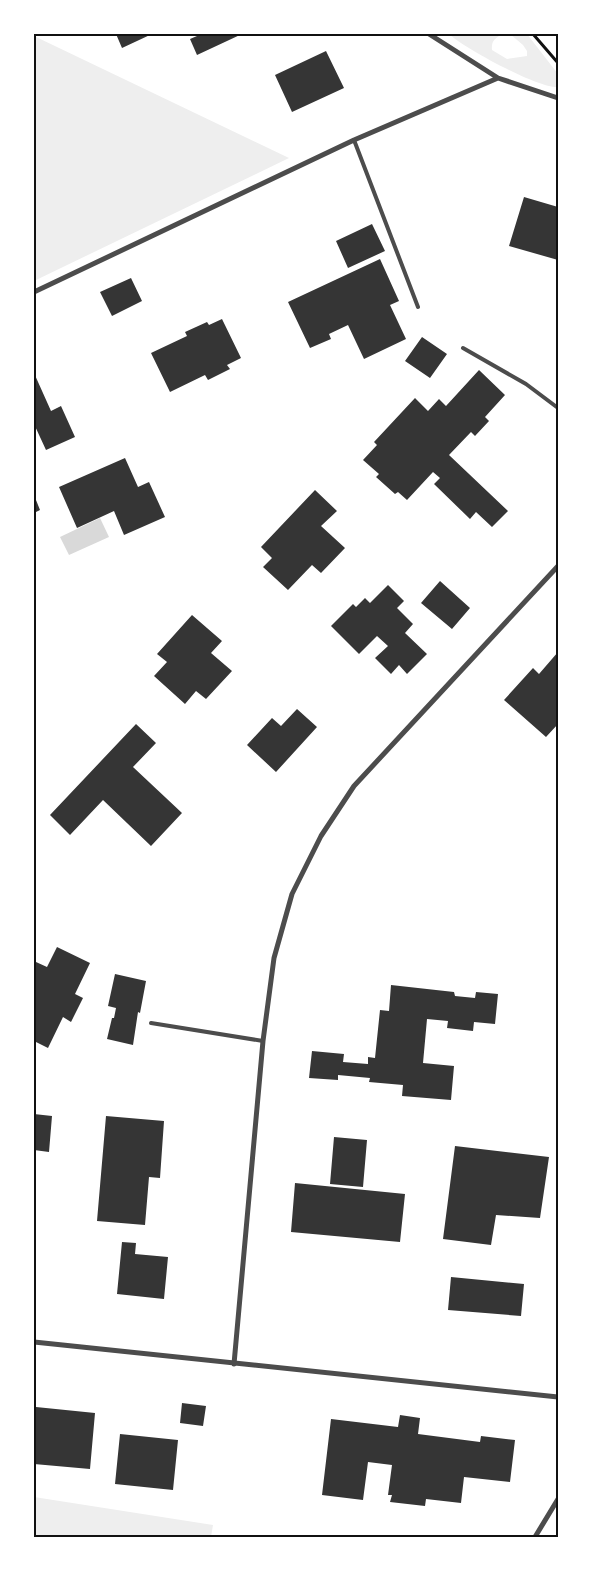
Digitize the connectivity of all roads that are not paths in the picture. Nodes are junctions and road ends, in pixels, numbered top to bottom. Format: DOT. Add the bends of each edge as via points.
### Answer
graph roads {
  1 [pos="429,34"];
  2 [pos="498,78"];
  3 [pos="558,98"];
  4 [pos="354,140"];
  5 [pos="34,292"];
  6 [pos="418,307"];
  7 [pos="463,348"];
  8 [pos="558,408"];
  9 [pos="558,566"];
  10 [pos="151,1023"];
  11 [pos="263,1041"];
  12 [pos="34,1342"];
  13 [pos="234,1364"];
  14 [pos="558,1397"];
  15 [pos="558,1499"];
  16 [pos="535,1537"];
  1 -- 2 [label="street"];
  2 -- 3 [label="street"];
  2 -- 4 [label="street"];
  4 -- 5 [label="street"];
  4 -- 6 [label="lane"];
  7 -- 8 [label="lane" via="526,384"];
  9 -- 11 [label="street" via="354,786 321,836 292,894 274,958"];
  10 -- 11 [label="lane"];
  11 -- 13 [label="street"];
  12 -- 13 [label="street"];
  13 -- 14 [label="street"];
  15 -- 16 [label="street"];
}
